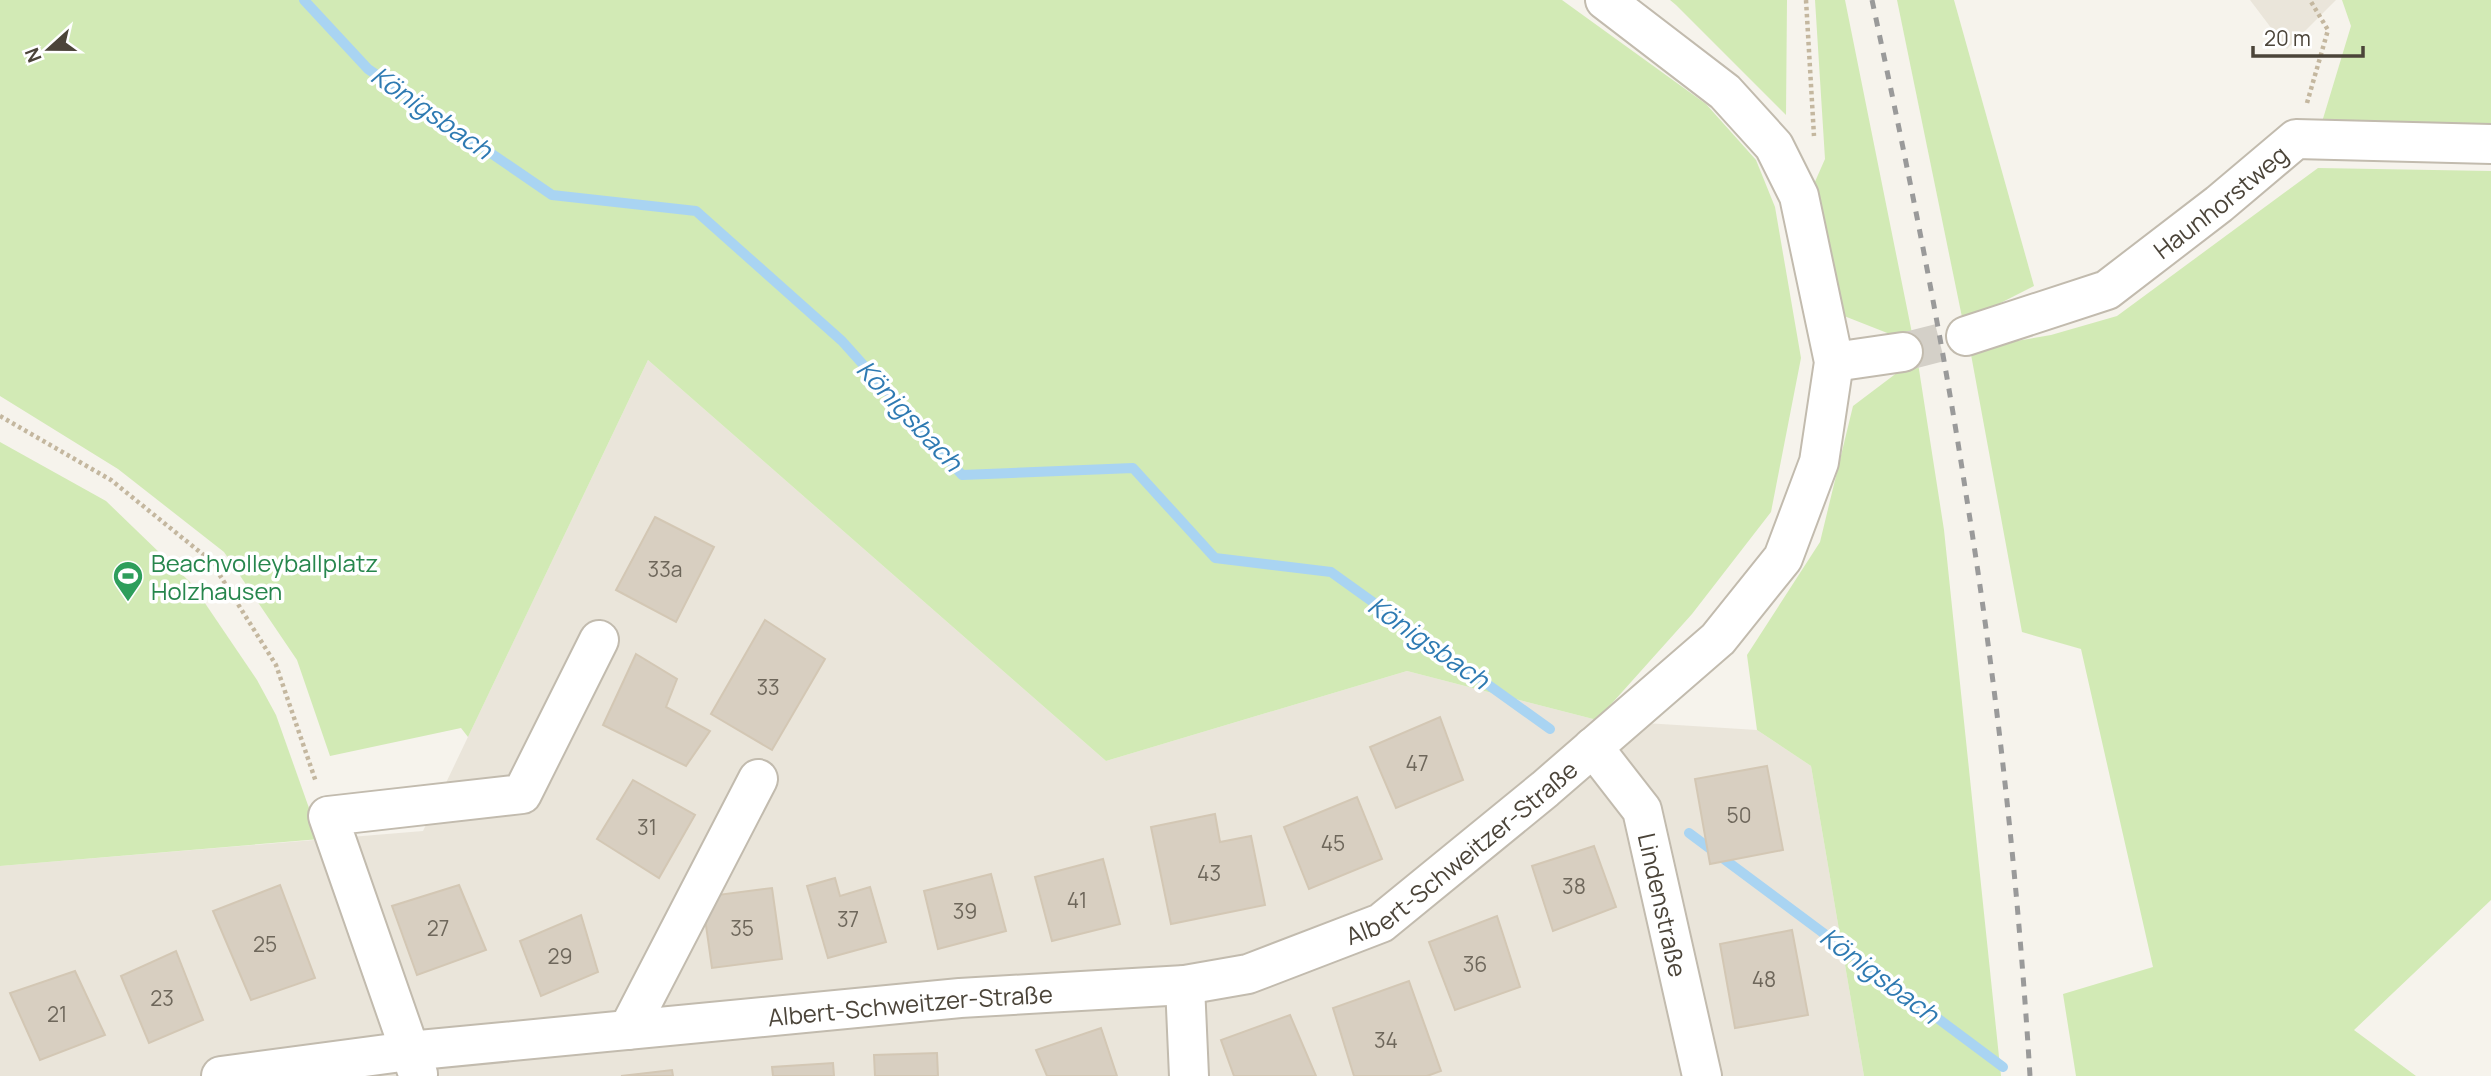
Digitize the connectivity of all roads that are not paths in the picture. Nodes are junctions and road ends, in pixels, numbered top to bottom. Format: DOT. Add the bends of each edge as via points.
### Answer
graph roads {
  1 [pos="1605,0"];
  2 [pos="2491,144"];
  3 [pos="1966,336"];
  4 [pos="1903,352"];
  5 [pos="1834,362"];
  6 [pos="599,640"];
  7 [pos="1593,747"];
  8 [pos="758,779"];
  9 [pos="1185,985"];
  10 [pos="628,1030"];
  11 [pos="414,1063"];
  12 [pos="221,1076"];
  13 [pos="1189,1076"];
  14 [pos="1702,1076"];
  1 -- 5 [label="street, Albert-Schweitzer-Straße" via="1725,92 1774,146 1799,196"];
  2 -- 3 [label="street, Haunhorstweg" via="2296,139 2107,290"];
  4 -- 5 [label="street"];
  5 -- 7 [label="street, Albert-Schweitzer-Straße" via="1819,462 1783,558 1718,639"];
  6 -- 11 [label="street" via="522,794 328,816"];
  7 -- 9 [label="street, Albert-Schweitzer-Straße" via="1381,923 1248,974"];
  7 -- 14 [label="street, Lindenstraße" via="1642,810"];
  8 -- 10 [label="street"];
  9 -- 10 [label="street, Albert-Schweitzer-Straße" via="960,998"];
  9 -- 13 [label="street"];
  10 -- 11 [label="street, Albert-Schweitzer-Straße"];
  11 -- 12 [label="street, Albert-Schweitzer-Straße"];
}
